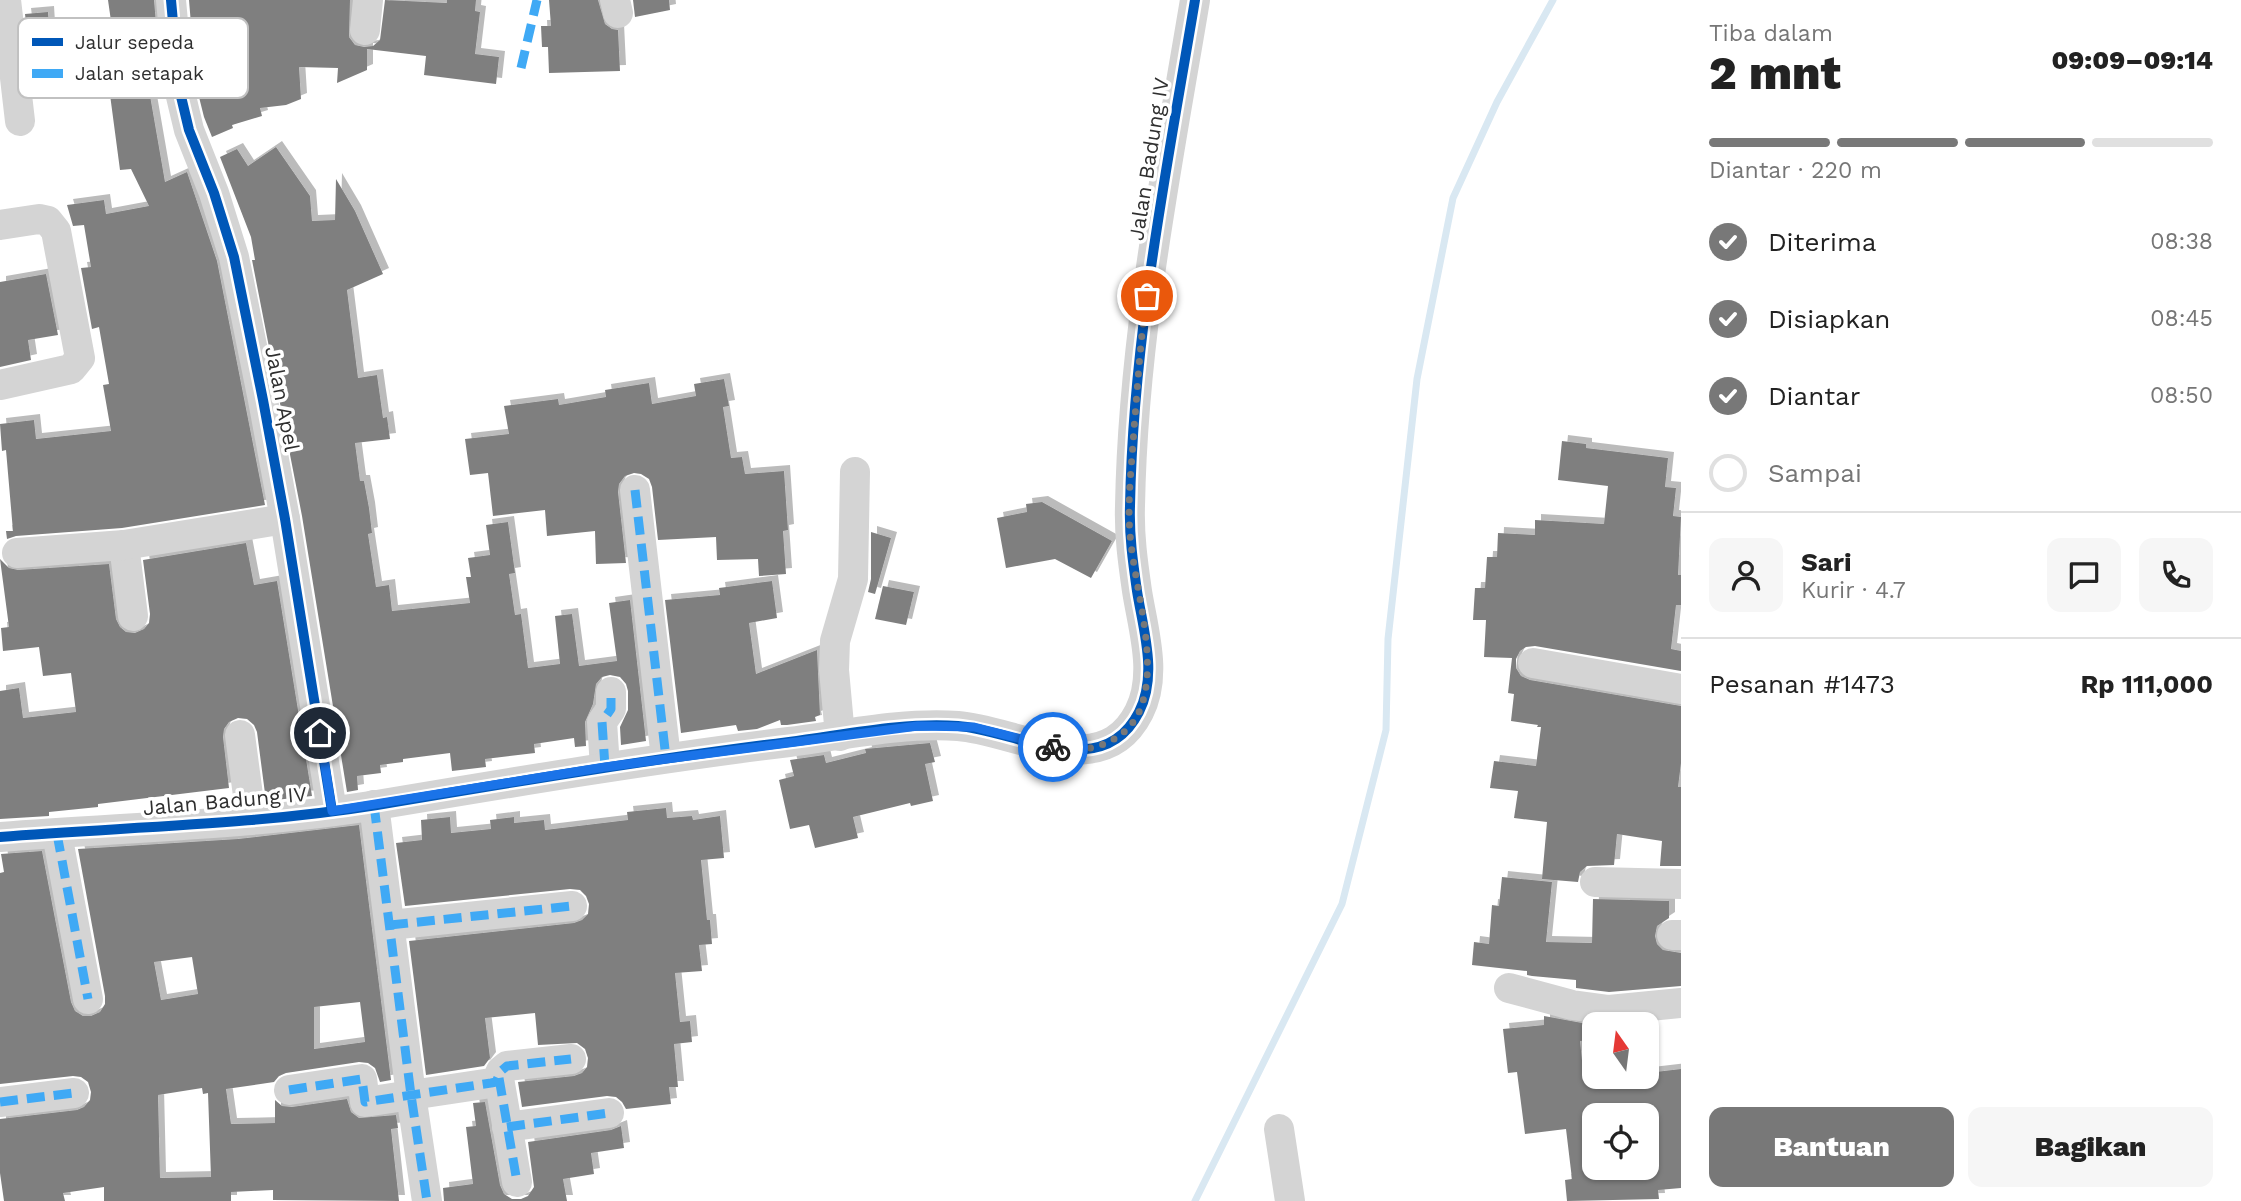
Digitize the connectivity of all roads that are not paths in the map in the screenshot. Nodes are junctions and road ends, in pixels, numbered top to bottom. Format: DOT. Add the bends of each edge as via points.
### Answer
graph roads {
  1 [pos="6,0"];
  2 [pos="171,0"];
  3 [pos="368,0"];
  4 [pos="1195,0"];
  5 [pos="173,18"];
  6 [pos="365,30"];
  7 [pos="181,98"];
  8 [pos="20,121"];
  9 [pos="0,225"];
  10 [pos="0,385"];
  11 [pos="855,472"];
  12 [pos="635,490"];
  13 [pos="285,519"];
  14 [pos="124,545"];
  15 [pos="17,553"];
  16 [pos="133,616"];
  17 [pos="1533,663"];
  18 [pos="1681,689"];
  19 [pos="611,692"];
  20 [pos="240,735"];
  21 [pos="840,736"];
  22 [pos="666,758"];
  23 [pos="605,767"];
  24 [pos="374,805"];
  25 [pos="332,811"];
  26 [pos="251,818"];
  27 [pos="57,834"];
  28 [pos="0,837"];
  29 [pos="1595,882"];
  30 [pos="1681,884"];
  31 [pos="572,906"];
  32 [pos="390,925"];
  33 [pos="1509,988"];
  34 [pos="88,999"];
  35 [pos="1681,1003"];
  36 [pos="571,1059"];
  37 [pos="499,1078"];
  38 [pos="289,1090"];
  39 [pos="74,1093"];
  40 [pos="411,1095"];
  41 [pos="0,1102"];
  42 [pos="609,1114"];
  43 [pos="507,1127"];
  44 [pos="1279,1129"];
  45 [pos="517,1182"];
  46 [pos="427,1201"];
  47 [pos="1290,1201"];
  1 -- 8 [label="street"];
  2 -- 5 [label="street, Jalan Apel"];
  3 -- 6 [label="street"];
  4 -- 21 [label="street, Jalan Badung IV" via="1142,324 1129,532 1147,652 1141,709 1114,739 1081,751 974,727 918,726"];
  7 -- 13 [label="street, Jalan Apel" via="234,257"];
  9 -- 10 [label="street" via="39,219 48,221 56,231 80,358 71,369"];
  11 -- 21 [label="street" via="853,579 835,641"];
  12 -- 22 [label="street"];
  13 -- 14 [label="street"];
  13 -- 25 [label="street, Jalan Apel"];
  14 -- 15 [label="street"];
  14 -- 16 [label="street"];
  17 -- 18 [label="street"];
  19 -- 23 [label="street" via="611,709 602,722"];
  20 -- 26 [label="street"];
  21 -- 22 [label="street, Jalan Badung IV"];
  22 -- 23 [label="street, Jalan Badung IV"];
  23 -- 24 [label="street, Jalan Badung IV"];
  24 -- 25 [label="street, Jalan Badung IV"];
  24 -- 32 [label="street"];
  25 -- 26 [label="street, Jalan Badung IV"];
  26 -- 27 [label="street, Jalan Badung IV"];
  27 -- 28 [label="street, Jalan Badung IV"];
  27 -- 34 [label="street"];
  29 -- 30 [label="street"];
  31 -- 32 [label="street"];
  32 -- 40 [label="street"];
  33 -- 35 [label="street" via="1609,1010"];
  36 -- 37 [label="street" via="507,1066"];
  37 -- 40 [label="street"];
  37 -- 43 [label="street"];
  38 -- 40 [label="street" via="362,1079 365,1102"];
  39 -- 41 [label="street"];
  40 -- 46 [label="street"];
  42 -- 43 [label="street"];
  43 -- 45 [label="street"];
  44 -- 47 [label="street"];
}
